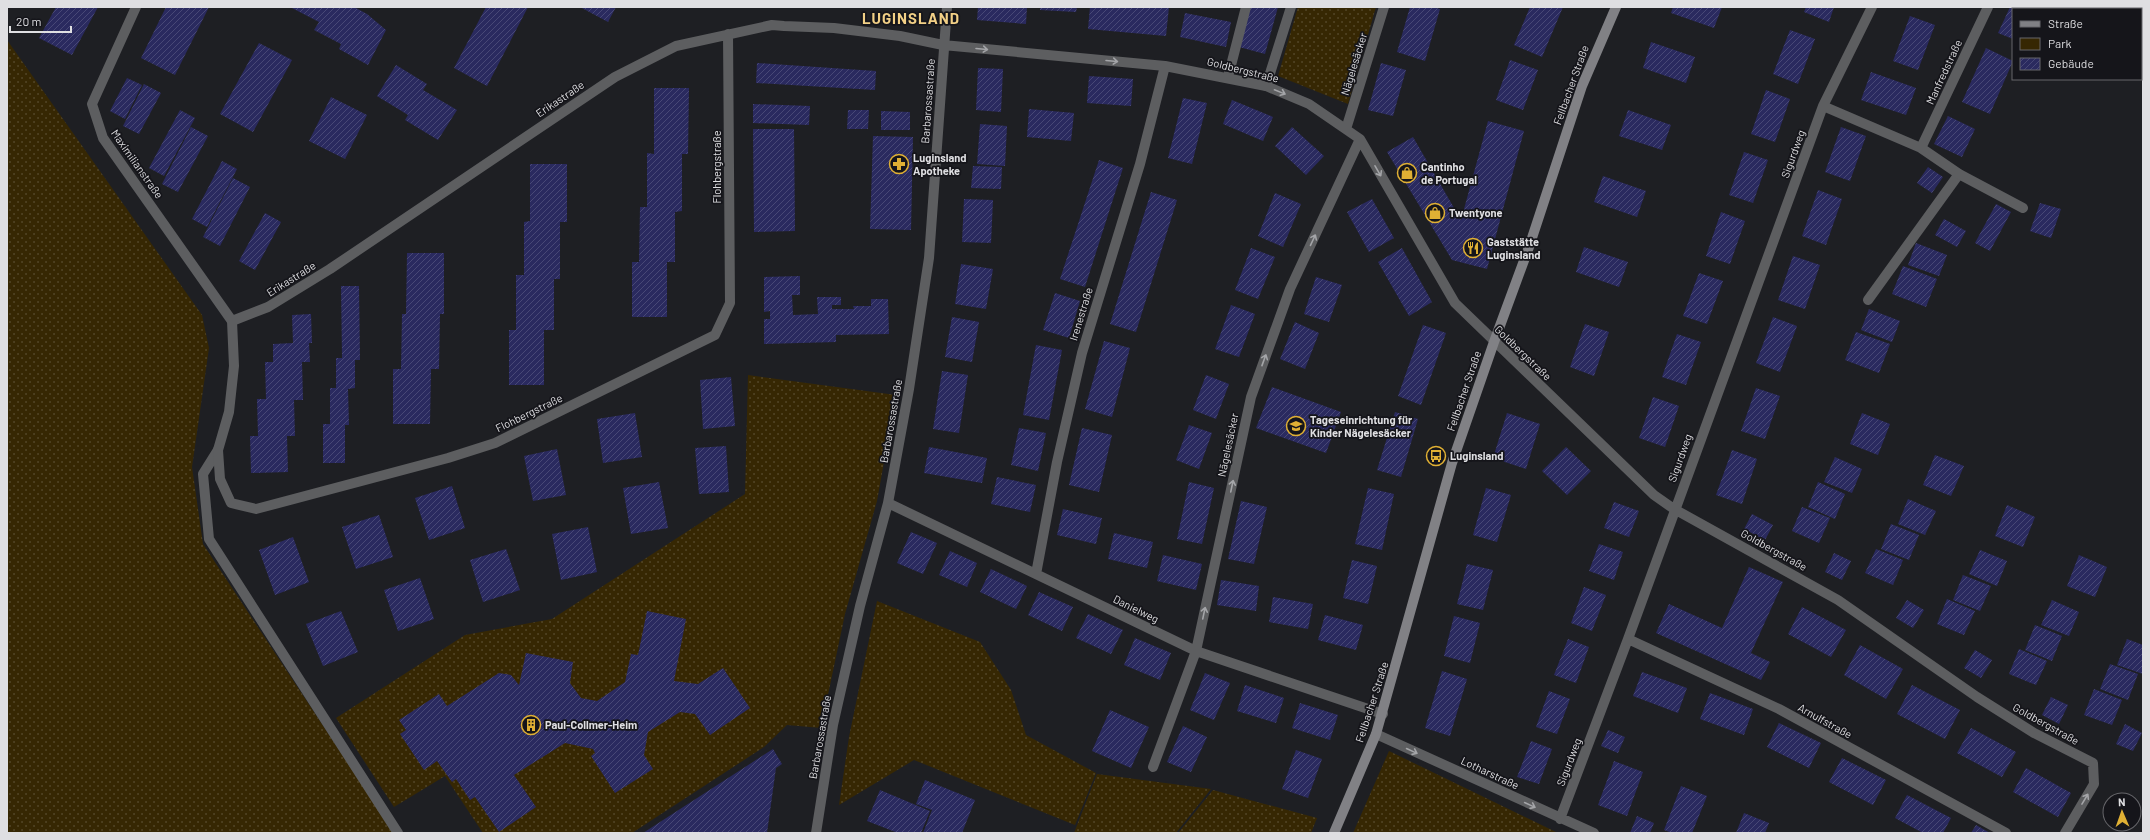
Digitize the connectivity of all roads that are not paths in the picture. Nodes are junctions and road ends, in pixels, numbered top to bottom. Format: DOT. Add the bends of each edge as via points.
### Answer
graph roads {
  1 [pos="136,7"];
  2 [pos="947,7"];
  3 [pos="1246,7"];
  4 [pos="1291,7"];
  5 [pos="1384,7"];
  6 [pos="1616,7"];
  7 [pos="1872,7"];
  8 [pos="1988,7"];
  9 [pos="728,34"];
  10 [pos="944,45"];
  11 [pos="1165,66"];
  12 [pos="1228,77"];
  13 [pos="1266,86"];
  14 [pos="1823,106"];
  15 [pos="1346,129"];
  16 [pos="1360,139"];
  17 [pos="1921,148"];
  18 [pos="1959,174"];
  19 [pos="2023,208"];
  20 [pos="1868,300"];
  21 [pos="232,321"];
  22 [pos="1494,342"];
  23 [pos="218,450"];
  24 [pos="888,503"];
  25 [pos="1674,509"];
  26 [pos="1036,574"];
  27 [pos="1628,639"];
  28 [pos="1196,651"];
  29 [pos="1383,714"];
  30 [pos="1376,734"];
  31 [pos="1153,766"];
  32 [pos="1560,819"];
  33 [pos="398,833"];
  34 [pos="816,833"];
  35 [pos="1334,833"];
  36 [pos="1594,833"];
  37 [pos="2006,833"];
  38 [pos="2065,833"];
  1 -- 21 [label="street, Maximilianstraße" via="92,104 100,131"];
  2 -- 10 [label="street, Barbarossastraße"];
  3 -- 12 [label="street"];
  4 -- 13 [label="street"];
  5 -- 15 [label="street, Nägelesäcker"];
  6 -- 22 [label="street, Fellbacher Straße" via="1582,86 1529,247"];
  7 -- 14 [label="street, Sigurdweg"];
  8 -- 17 [label="street, Manfredstraße"];
  9 -- 10 [label="street, Erikastraße" via="772,25 834,28 900,36"];
  9 -- 21 [label="street, Erikastraße" via="676,46 614,77 330,269 268,307"];
  9 -- 23 [label="street, Flohbergstraße" via="730,303 714,335 495,443 256,510 231,503 220,479"];
  10 -- 11 [label="street, Goldbergstraße, one-way"];
  10 -- 24 [label="street, Barbarossastraße" via="929,258"];
  11 -- 12 [label="street, Goldbergstraße"];
  11 -- 26 [label="street, Irenestraße" via="1140,164 1082,353 1057,462"];
  12 -- 13 [label="street, Goldbergstraße"];
  13 -- 15 [label="street, Goldbergstraße, one-way" via="1309,104"];
  14 -- 17 [label="street"];
  14 -- 25 [label="street, Sigurdweg"];
  15 -- 16 [label="street, Goldbergstraße"];
  16 -- 22 [label="street, Goldbergstraße, one-way" via="1455,303"];
  28 -- 16 [label="street, Nägelesäcker, one-way" via="1251,398 1290,288"];
  17 -- 18 [label="street"];
  18 -- 19 [label="street"];
  18 -- 20 [label="street"];
  21 -- 23 [label="street, Flohbergstraße" via="234,366 229,412"];
  22 -- 25 [label="street, Goldbergstraße" via="1654,495"];
  22 -- 29 [label="street, Fellbacher Straße" via="1452,463"];
  23 -- 33 [label="street" via="203,474 209,539"];
  24 -- 26 [label="street, Danielweg"];
  24 -- 34 [label="street, Barbarossastraße" via="860,606 833,725"];
  25 -- 27 [label="street, Sigurdweg"];
  38 -- 25 [label="street, Goldbergstraße, one-way" via="2094,784 2093,763 2027,729 1838,600"];
  26 -- 28 [label="street, Danielweg"];
  27 -- 32 [label="street, Sigurdweg"];
  27 -- 37 [label="street, Arnulfstraße" via="1779,709"];
  28 -- 29 [label="street, Danielweg"];
  28 -- 31 [label="street, Nägelesäcker"];
  29 -- 30 [label="street, Fellbacher Straße"];
  30 -- 32 [label="street, Lotharstraße, one-way"];
  30 -- 35 [label="street, Fellbacher Straße"];
  32 -- 36 [label="street, Lotharstraße"];
}
